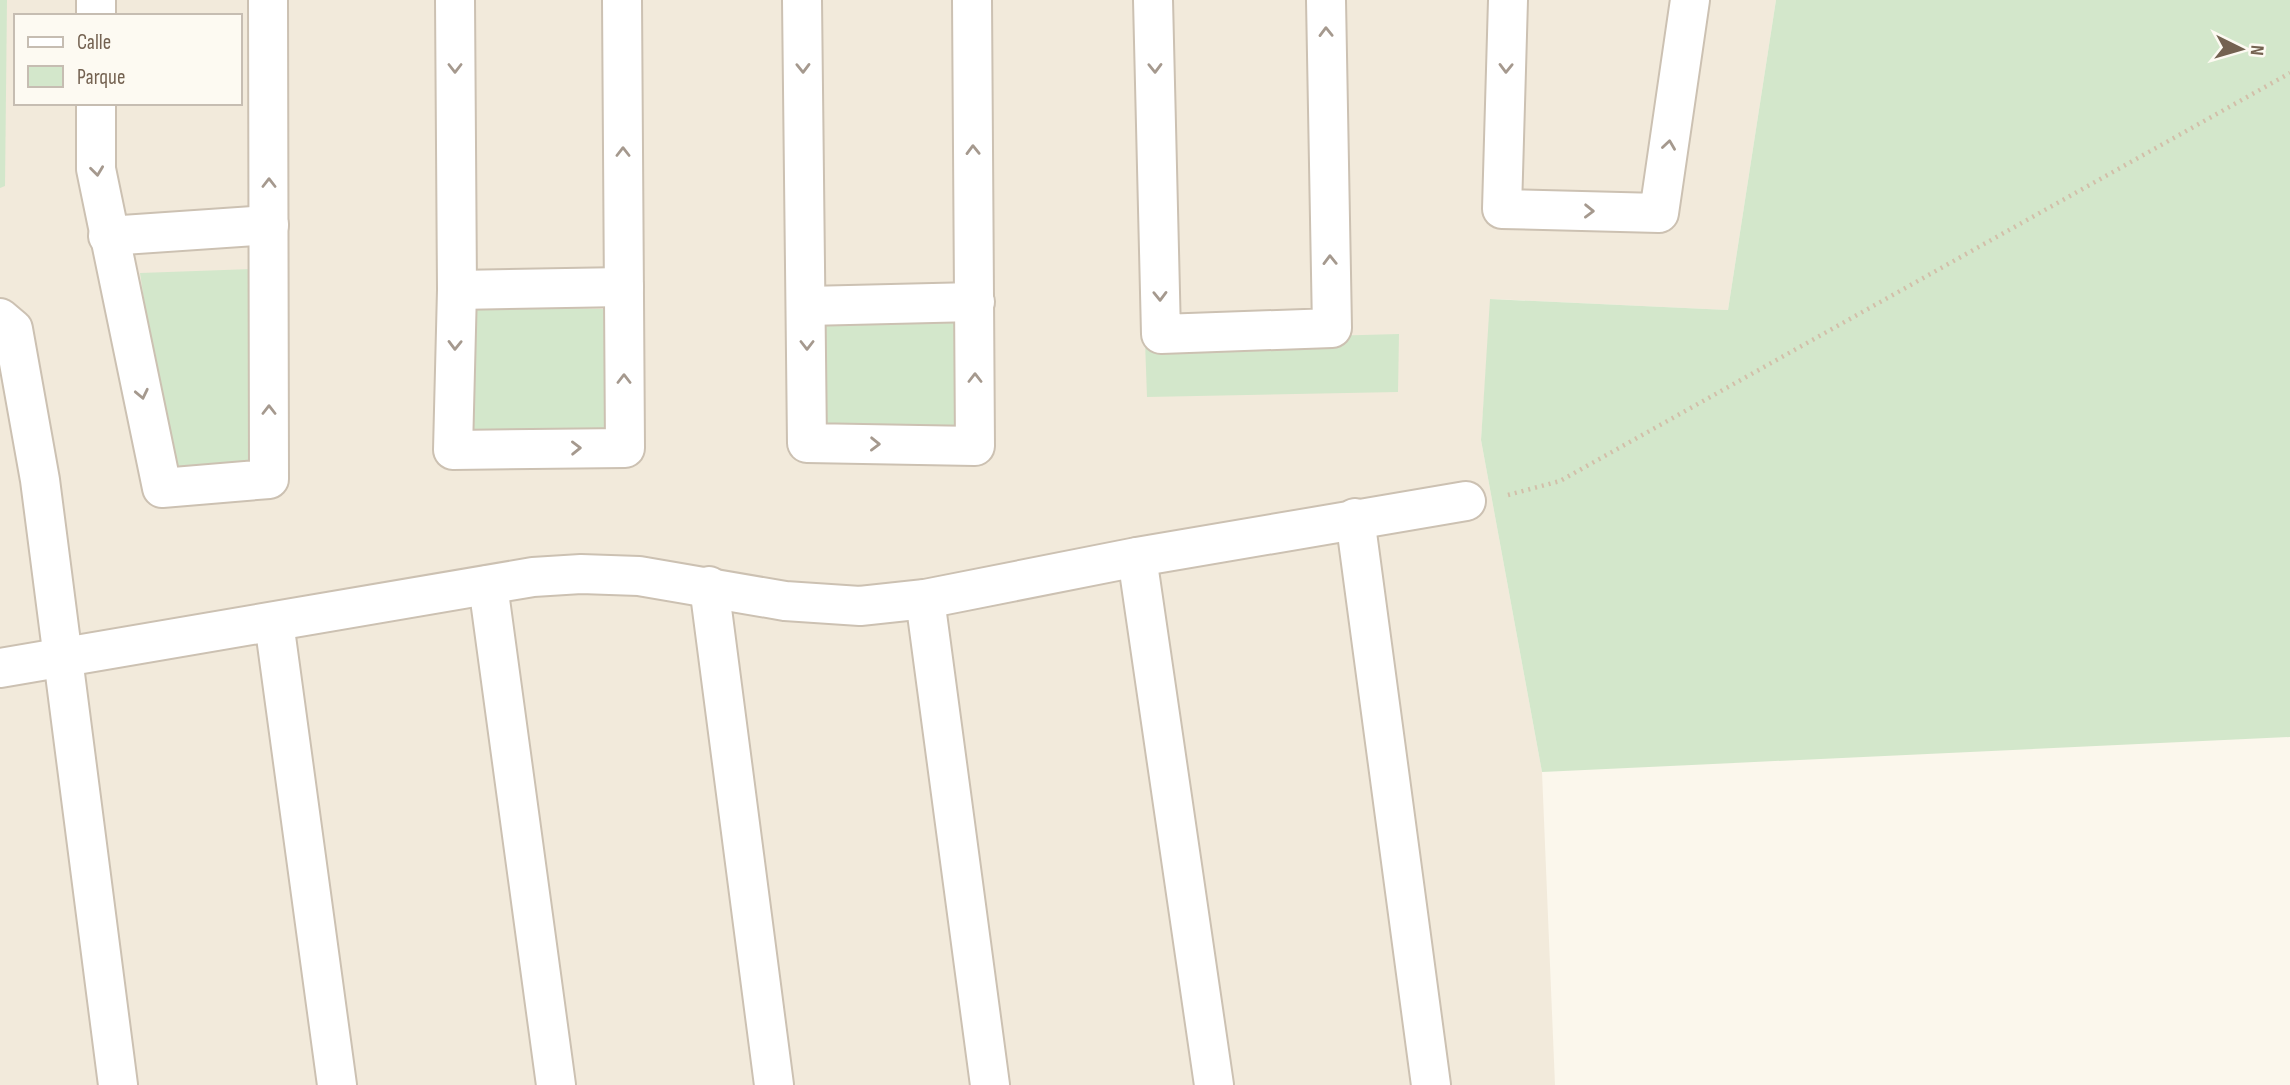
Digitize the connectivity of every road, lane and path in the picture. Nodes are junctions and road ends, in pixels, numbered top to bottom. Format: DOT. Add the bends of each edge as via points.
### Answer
graph roads {
  1 [pos="268,0"];
  2 [pos="455,0"];
  3 [pos="622,0"];
  4 [pos="802,0"];
  5 [pos="972,0"];
  6 [pos="1153,0"];
  7 [pos="1326,0"];
  8 [pos="1508,0"];
  9 [pos="1690,0"];
  10 [pos="2290,73"];
  11 [pos="96,105"];
  12 [pos="269,225"];
  13 [pos="108,236"];
  14 [pos="624,287"];
  15 [pos="457,290"];
  16 [pos="975,302"];
  17 [pos="807,306"];
  18 [pos="0,318"];
  19 [pos="1508,495"];
  20 [pos="1466,501"];
  21 [pos="1355,519"];
  22 [pos="1136,557"];
  23 [pos="488,585"];
  24 [pos="709,586"];
  25 [pos="925,599"];
  26 [pos="274,622"];
  27 [pos="61,660"];
  28 [pos="0,668"];
  29 [pos="118,1085"];
  30 [pos="337,1085"];
  31 [pos="556,1085"];
  32 [pos="774,1085"];
  33 [pos="990,1085"];
  34 [pos="1214,1085"];
  35 [pos="1431,1085"];
  12 -- 1 [label="street, one-way"];
  2 -- 15 [label="street, one-way"];
  14 -- 3 [label="street, one-way"];
  4 -- 17 [label="street, one-way"];
  16 -- 5 [label="street, one-way"];
  6 -- 7 [label="street, one-way" via="1161,334 1332,328"];
  8 -- 9 [label="street, one-way" via="1502,209 1659,213"];
  10 -- 19 [label="path" via="1560,481"];
  11 -- 13 [label="street, one-way" via="96,169"];
  12 -- 13 [label="street"];
  13 -- 12 [label="street, one-way" via="162,488 270,479"];
  14 -- 15 [label="street"];
  15 -- 14 [label="street, one-way" via="453,450 625,448"];
  16 -- 17 [label="street"];
  17 -- 16 [label="street, one-way" via="807,443 975,446"];
  18 -- 27 [label="street" via="13,329 35,452"];
  20 -- 21 [label="street"];
  21 -- 22 [label="street"];
  21 -- 35 [label="street"];
  22 -- 25 [label="street"];
  22 -- 34 [label="street"];
  23 -- 24 [label="street" via="581,574"];
  23 -- 26 [label="street"];
  23 -- 31 [label="street"];
  24 -- 25 [label="street" via="785,601 860,606"];
  24 -- 32 [label="street"];
  25 -- 33 [label="street"];
  26 -- 27 [label="street"];
  26 -- 30 [label="street"];
  27 -- 28 [label="street"];
  27 -- 29 [label="street"];
}
